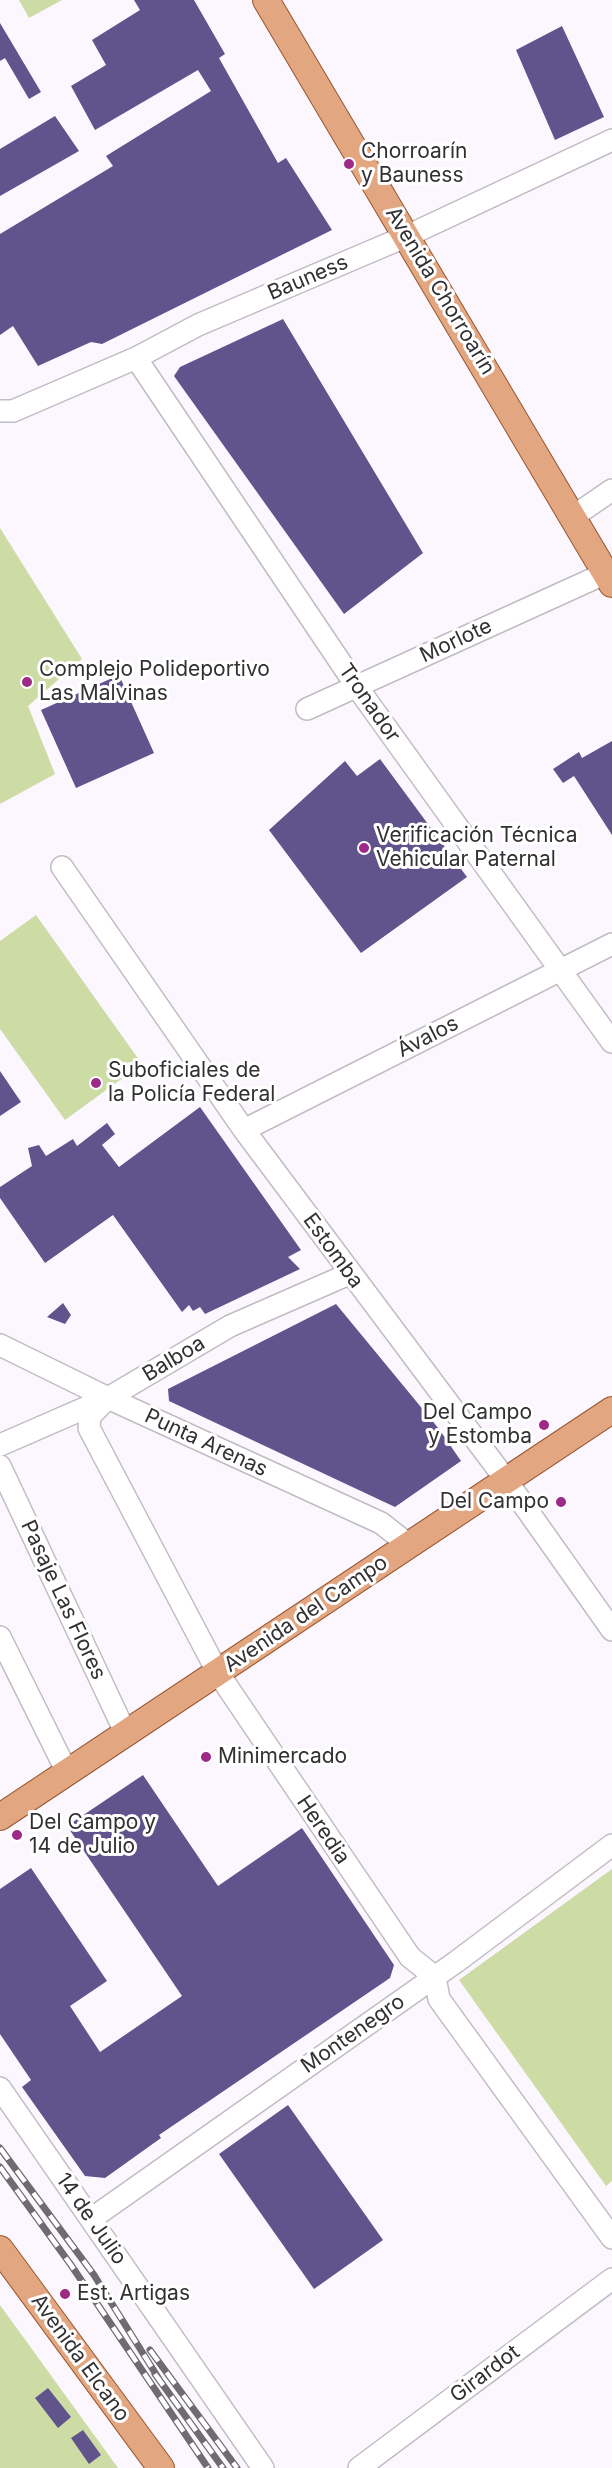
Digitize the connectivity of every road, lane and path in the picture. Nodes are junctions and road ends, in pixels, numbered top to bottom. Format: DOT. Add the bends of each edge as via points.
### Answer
graph roads {
  1 [pos="266,0"];
  2 [pos="612,140"];
  3 [pos="406,236"];
  4 [pos="136,358"];
  5 [pos="1,412"];
  6 [pos="612,490"];
  7 [pos="574,516"];
  8 [pos="609,578"];
  9 [pos="357,687"];
  10 [pos="307,709"];
  11 [pos="62,867"];
  12 [pos="612,944"];
  13 [pos="559,970"];
  14 [pos="612,1042"];
  15 [pos="244,1130"];
  16 [pos="349,1274"];
  17 [pos="0,1345"];
  18 [pos="108,1398"];
  19 [pos="612,1410"];
  20 [pos="0,1445"];
  21 [pos="0,1466"];
  22 [pos="506,1480"];
  23 [pos="409,1545"];
  24 [pos="612,1630"];
  25 [pos="0,1636"];
  26 [pos="218,1673"];
  27 [pos="126,1734"];
  28 [pos="67,1772"];
  29 [pos="0,1816"];
  30 [pos="612,1845"];
  31 [pos="435,1977"];
  32 [pos="0,2088"];
  33 [pos="91,2219"];
  34 [pos="612,2238"];
  35 [pos="0,2248"];
  36 [pos="612,2279"];
  37 [pos="161,2468"];
  38 [pos="264,2468"];
  39 [pos="359,2468"];
  1 -- 3 [label="main road, Avenida Chorroarín"];
  2 -- 3 [label="street, Bauness"];
  3 -- 4 [label="street, Bauness" via="198,325"];
  3 -- 7 [label="main road, Avenida Chorroarín"];
  4 -- 5 [label="street, Bauness" via="13,411"];
  4 -- 9 [label="street, Tronador"];
  6 -- 7 [label="street"];
  7 -- 8 [label="main road, Avenida Chorroarín"];
  8 -- 9 [label="street, Morlote"];
  9 -- 10 [label="street, Morlote"];
  9 -- 13 [label="street, Tronador"];
  11 -- 15 [label="street, Estomba"];
  12 -- 13 [label="street, Ávalos"];
  13 -- 14 [label="street, Tronador"];
  13 -- 15 [label="street, Ávalos"];
  15 -- 16 [label="street, Estomba"];
  16 -- 18 [label="street, Balboa" via="230,1326"];
  16 -- 22 [label="street, Estomba"];
  17 -- 18 [label="street, Punta Arenas"];
  18 -- 20 [label="street, Balboa"];
  18 -- 23 [label="street, Punta Arenas" via="381,1522"];
  18 -- 26 [label="street, Heredia" via="90,1416 88,1428"];
  19 -- 22 [label="main road, Avenida del Campo"];
  21 -- 27 [label="street, Pasaje Las Flores"];
  22 -- 23 [label="main road, Avenida del Campo"];
  22 -- 24 [label="street, Estomba"];
  23 -- 26 [label="main road, Avenida del Campo"];
  25 -- 28 [label="street"];
  26 -- 27 [label="main road, Avenida del Campo"];
  26 -- 31 [label="street, Heredia" via="410,1957"];
  27 -- 28 [label="main road, Avenida del Campo"];
  28 -- 29 [label="main road, Avenida del Campo"];
  30 -- 31 [label="street, Montenegro"];
  31 -- 33 [label="street, Montenegro"];
  31 -- 34 [label="street" via="440,1999"];
  32 -- 33 [label="street, 14 de Julio"];
  33 -- 38 [label="street, 14 de Julio"];
  35 -- 37 [label="main road, Avenida Elcano"];
  36 -- 39 [label="street, Girardot"];
}
